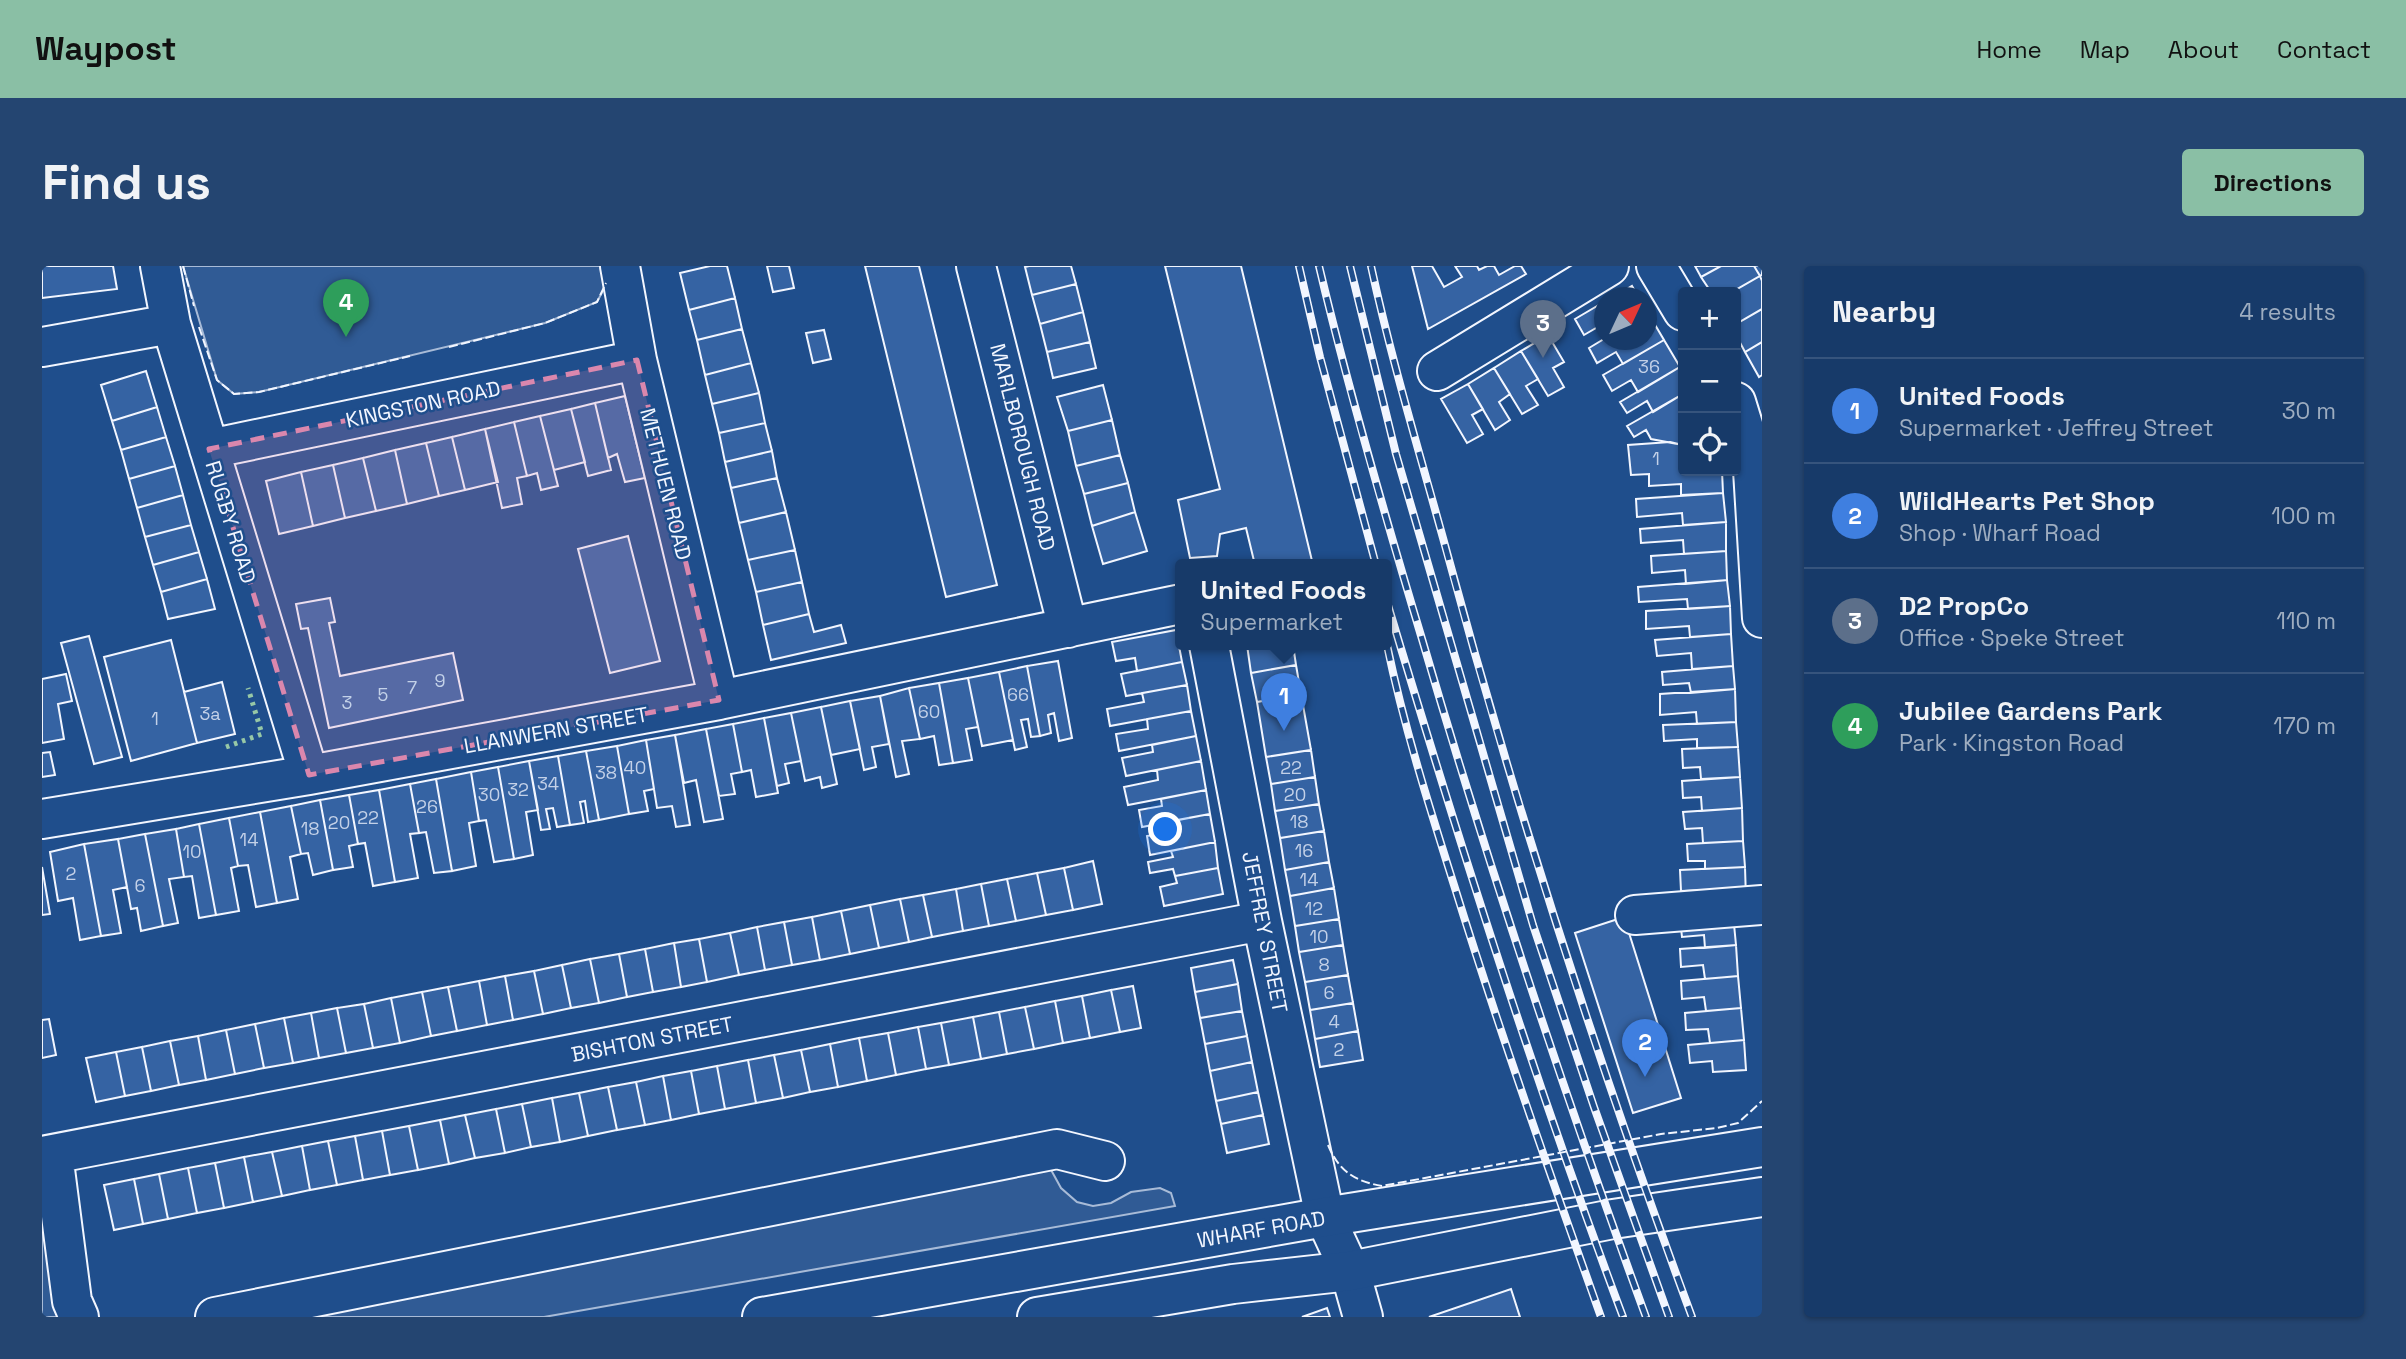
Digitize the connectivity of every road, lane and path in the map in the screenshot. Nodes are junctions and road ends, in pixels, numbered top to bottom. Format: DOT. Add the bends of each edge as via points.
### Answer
graph roads {
  1 [pos="160,266"];
  2 [pos="620,266"];
  3 [pos="976,266"];
  4 [pos="1609,266"];
  5 [pos="1656,266"];
  6 [pos="1678,303"];
  7 [pos="171,324"];
  8 [pos="42,347"];
  9 [pos="637,360"];
  10 [pos="1437,371"];
  11 [pos="1740,413"];
  12 [pos="209,449"];
  13 [pos="1757,454"];
  14 [pos="1175,605"];
  15 [pos="1762,618"];
  16 [pos="1069,628"];
  17 [pos="1210,650"];
  18 [pos="719,700"];
  19 [pos="309,775"];
  20 [pos="42,818"];
  21 [pos="1762,905"];
  22 [pos="1635,915"];
  23 [pos="1262,921"];
  24 [pos="1762,1147"];
  25 [pos="47,1155"];
  26 [pos="1105,1161"];
  27 [pos="1762,1196"];
  28 [pos="1325,1217"];
  29 [pos="1350,1271"];
  30 [pos="79,1317"];
  31 [pos="215,1317"];
  32 [pos="762,1317"];
  33 [pos="1037,1317"];
  34 [pos="1363,1317"];
  1 -- 7 [label="street, RUGBY ROAD"];
  2 -- 9 [label="street, METHUEN ROAD"];
  3 -- 16 [label="street, MARLBOROUGH ROAD"];
  4 -- 10 [label="street"];
  5 -- 6 [label="street"];
  7 -- 8 [label="street"];
  7 -- 12 [label="street, RUGBY ROAD"];
  9 -- 12 [label="street, KINGSTON ROAD"];
  9 -- 18 [label="street, METHUEN ROAD"];
  11 -- 13 [label="street"];
  12 -- 19 [label="street, RUGBY ROAD"];
  13 -- 15 [label="street"];
  14 -- 16 [label="street"];
  16 -- 18 [label="street, LLANWERN STREET"];
  17 -- 23 [label="street, JEFFREY STREET"];
  18 -- 19 [label="street, LLANWERN STREET"];
  19 -- 20 [label="street, LLANWERN STREET"];
  21 -- 22 [label="street"];
  23 -- 25 [label="street, BISHTON STREET"];
  23 -- 28 [label="street, JEFFREY STREET"];
  24 -- 28 [label="street, WHARF ROAD"];
  25 -- 30 [label="street" via="72,1301"];
  26 -- 31 [label="street" via="1057,1149"];
  27 -- 29 [label="street" via="1613,1219"];
  28 -- 29 [label="street, JEFFREY STREET"];
  28 -- 32 [label="street, WHARF ROAD"];
  29 -- 33 [label="street" via="1233,1284"];
  29 -- 34 [label="street, JEFFREY STREET"];
}
